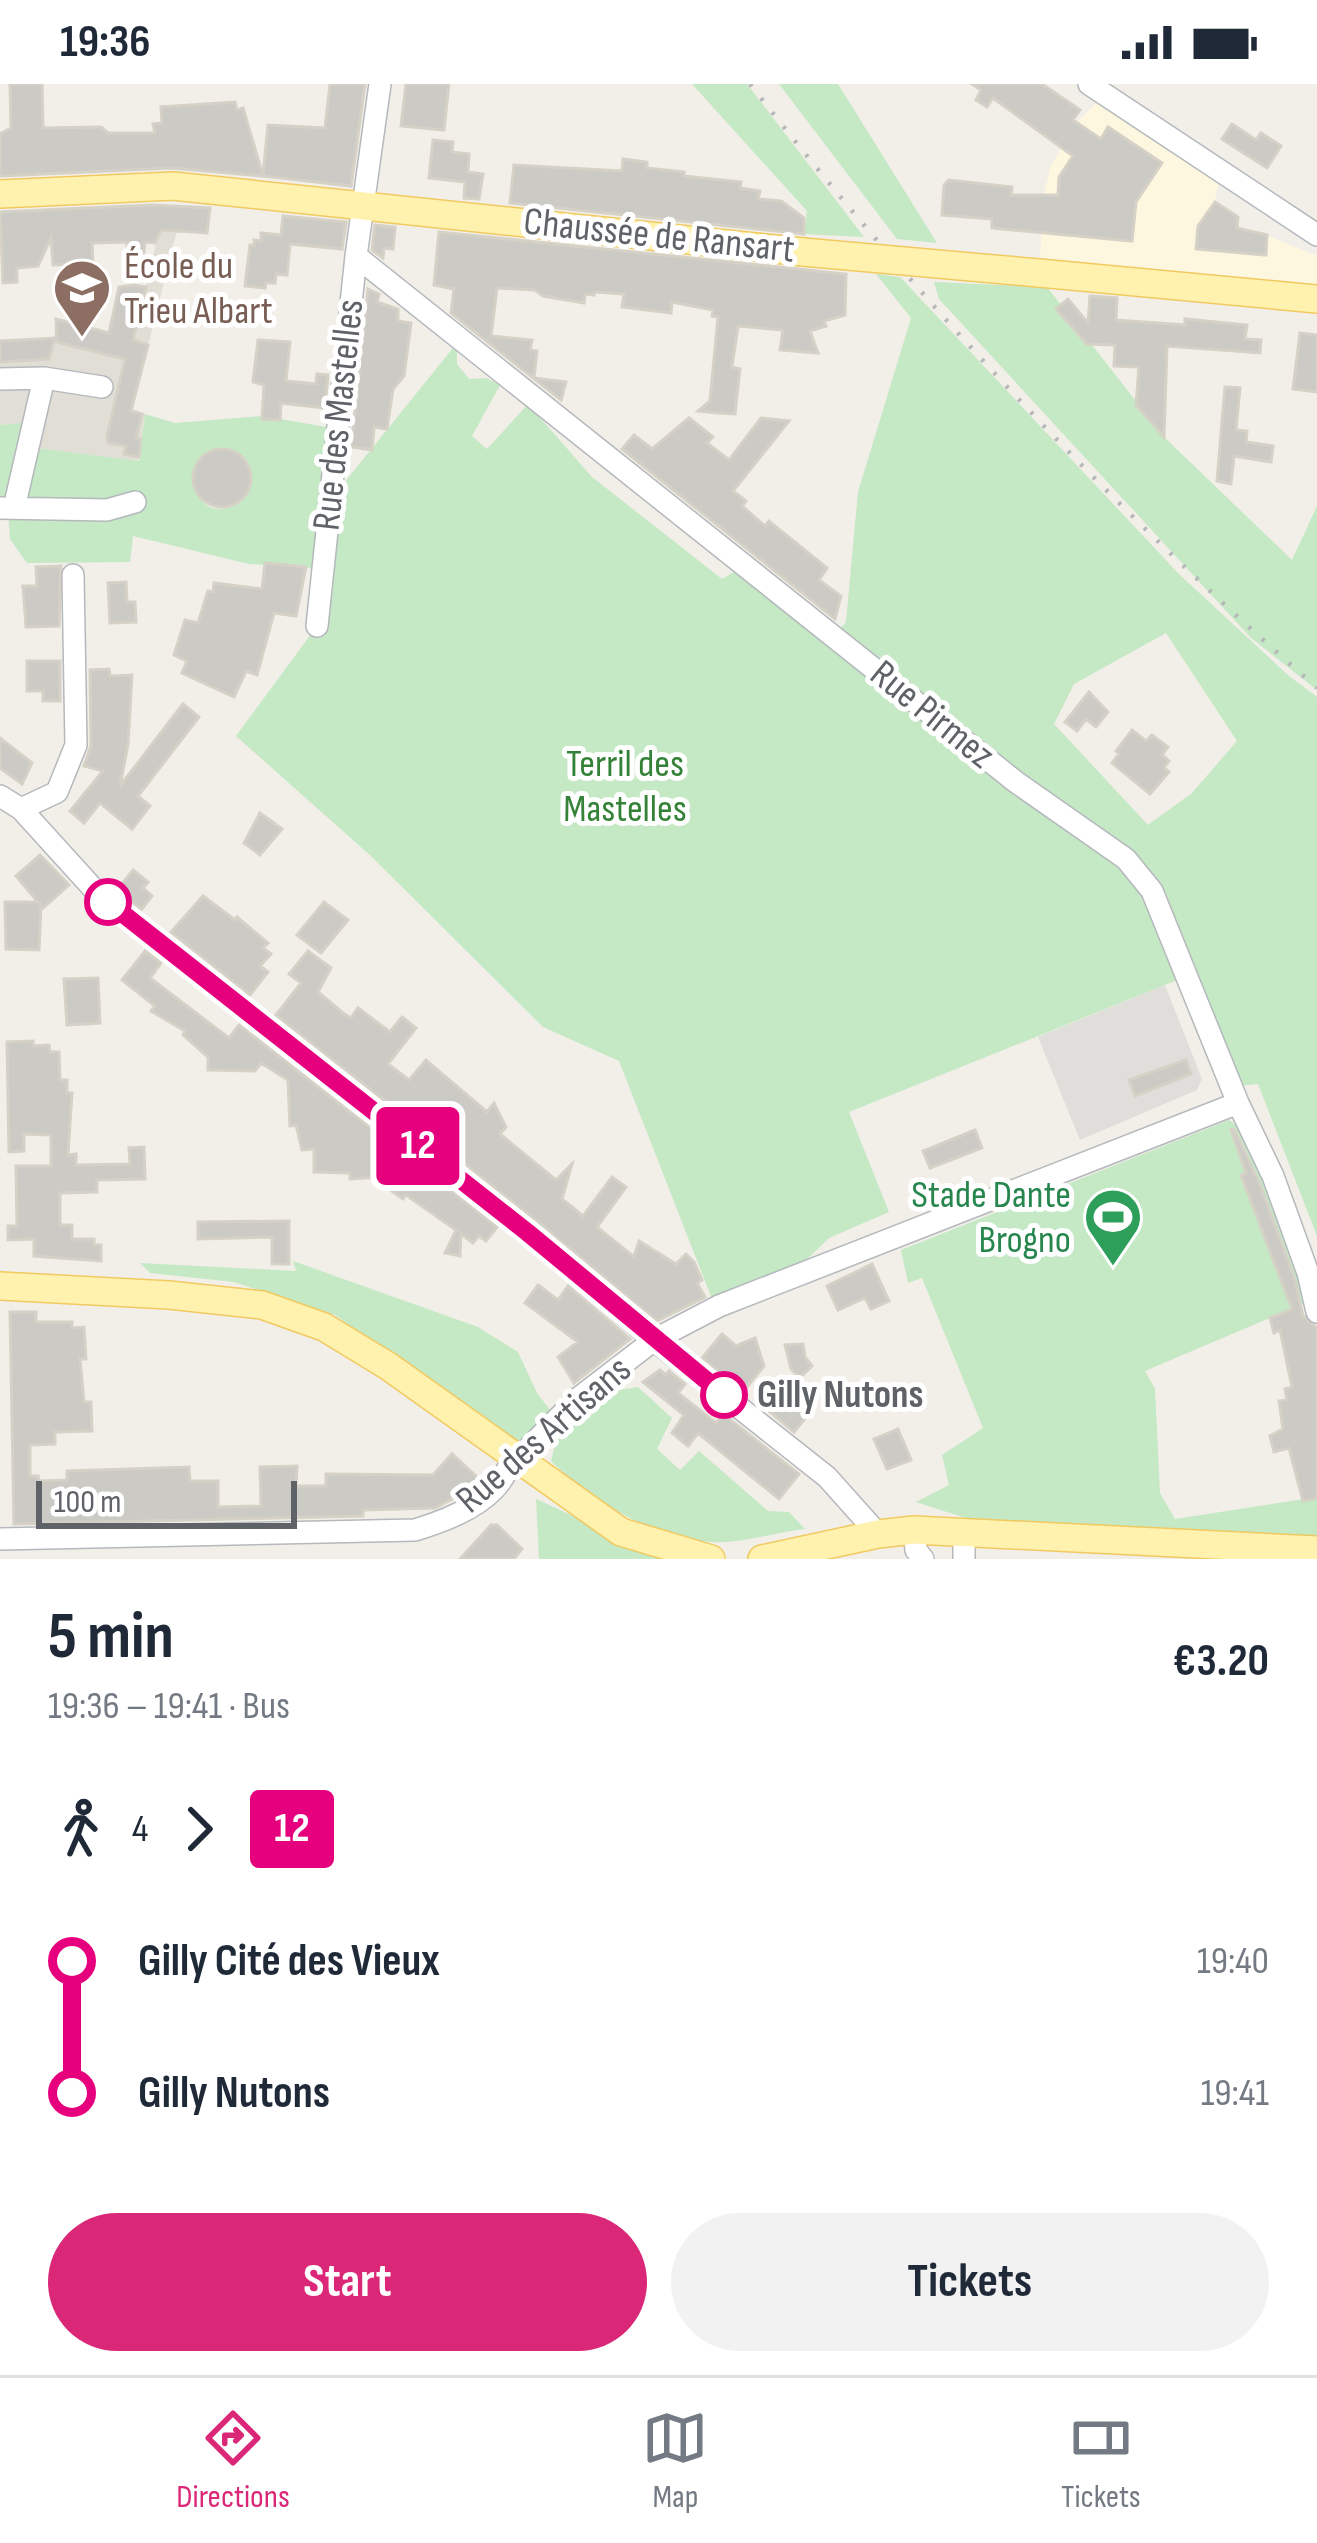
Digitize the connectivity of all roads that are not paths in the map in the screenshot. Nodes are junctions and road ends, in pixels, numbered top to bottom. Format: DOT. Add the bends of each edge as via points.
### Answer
graph roads {
  1 [pos="380,84"];
  2 [pos="1089,84"];
  3 [pos="0,194"];
  4 [pos="365,206"];
  5 [pos="1317,235"];
  6 [pos="356,256"];
  7 [pos="1317,299"];
  8 [pos="44,378"];
  9 [pos="0,379"];
  10 [pos="102,387"];
  11 [pos="135,502"];
  12 [pos="7,508"];
  13 [pos="73,575"];
  14 [pos="317,626"];
  15 [pos="6,801"];
  16 [pos="1238,1103"];
  17 [pos="0,1286"];
  18 [pos="1317,1312"];
  19 [pos="654,1340"];
  20 [pos="518,1459"];
  21 [pos="914,1530"];
  22 [pos="964,1530"];
  23 [pos="878,1534"];
  24 [pos="0,1540"];
  25 [pos="1317,1550"];
  26 [pos="711,1559"];
  27 [pos="762,1559"];
  28 [pos="923,1559"];
  29 [pos="964,1559"];
  1 -- 4 [label="street, Rue des Mastelles"];
  2 -- 5 [label="street"];
  3 -- 4 [label="main road, Chaussée de Ransart" via="173,186"];
  4 -- 6 [label="street, Rue des Mastelles"];
  4 -- 7 [label="main road, Chaussée de Ransart, bridge"];
  6 -- 14 [label="street, Rue des Mastelles"];
  6 -- 16 [label="street, Rue Pirmez" via="1016,782 1126,859 1152,890"];
  8 -- 9 [label="street"];
  8 -- 10 [label="street"];
  8 -- 12 [label="street"];
  11 -- 12 [label="street" via="107,510"];
  13 -- 15 [label="street" via="76,746 57,792"];
  15 -- 19 [label="street" via="100,896"];
  16 -- 18 [label="street, Rue Pirmez" via="1273,1176"];
  16 -- 19 [label="street, Rue des Artisans" via="719,1306"];
  17 -- 20 [label="main road" via="262,1305 324,1327"];
  19 -- 20 [label="street, Rue des Artisans" via="576,1400"];
  19 -- 23 [label="street" via="827,1477"];
  20 -- 24 [label="street, Rue des Artisans" via="454,1517 415,1530"];
  20 -- 26 [label="main road" via="621,1532"];
  21 -- 22 [label="main road"];
  21 -- 23 [label="main road"];
  21 -- 28 [label="street"];
  22 -- 25 [label="main road"];
  22 -- 29 [label="street"];
  23 -- 27 [label="main road"];
}
